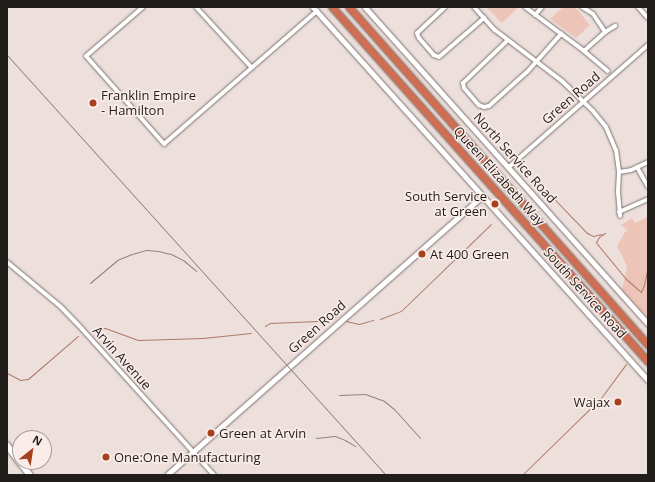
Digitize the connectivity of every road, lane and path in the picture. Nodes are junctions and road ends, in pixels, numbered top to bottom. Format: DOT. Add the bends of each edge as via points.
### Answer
graph roads {
  1 [pos="143,7"];
  2 [pos="196,7"];
  3 [pos="313,7"];
  4 [pos="332,7"];
  5 [pos="349,7"];
  6 [pos="365,7"];
  7 [pos="445,7"];
  8 [pos="474,7"];
  9 [pos="525,7"];
  10 [pos="542,7"];
  11 [pos="582,7"];
  12 [pos="638,7"];
  13 [pos="317,11"];
  14 [pos="535,15"];
  15 [pos="484,18"];
  16 [pos="648,18"];
  17 [pos="615,26"];
  18 [pos="605,32"];
  19 [pos="561,34"];
  20 [pos="508,40"];
  21 [pos="648,45"];
  22 [pos="584,51"];
  23 [pos="537,62"];
  24 [pos="251,68"];
  25 [pos="608,71"];
  26 [pos="584,101"];
  27 [pos="648,162"];
  28 [pos="509,167"];
  29 [pos="637,167"];
  30 [pos="619,172"];
  31 [pos="648,187"];
  32 [pos="482,196"];
  33 [pos="648,199"];
  34 [pos="7,262"];
  35 [pos="648,324"];
  36 [pos="648,345"];
  37 [pos="648,362"];
  38 [pos="648,380"];
  39 [pos="193,452"];
  40 [pos="167,475"];
  41 [pos="214,475"];
  1 -- 24 [label="street" via="86,56 164,144"];
  2 -- 24 [label="street"];
  3 -- 13 [label="street, South Service Road"];
  4 -- 37 [label="highway, Queen Elizabeth Way"];
  5 -- 36 [label="highway, Queen Elizabeth Way"];
  6 -- 28 [label="street, North Service Road"];
  7 -- 15 [label="street" via="417,33 418,38 439,57"];
  8 -- 15 [label="street"];
  9 -- 14 [label="street"];
  10 -- 14 [label="street"];
  11 -- 18 [label="street" via="593,14"];
  12 -- 16 [label="street"];
  13 -- 24 [label="street"];
  13 -- 32 [label="street, South Service Road"];
  14 -- 19 [label="street"];
  15 -- 20 [label="street" via="494,30"];
  17 -- 18 [label="street"];
  18 -- 22 [label="street"];
  19 -- 22 [label="street"];
  19 -- 23 [label="street"];
  20 -- 23 [label="street"];
  20 -- 23 [label="street" via="463,83 464,88 480,105 489,106"];
  21 -- 26 [label="street, Green Road"];
  22 -- 25 [label="street"];
  23 -- 26 [label="street"];
  26 -- 28 [label="street, Green Road"];
  26 -- 30 [label="street" via="600,119 612,139"];
  27 -- 29 [label="street"];
  28 -- 35 [label="street, North Service Road"];
  29 -- 30 [label="street"];
  29 -- 31 [label="street"];
  30 -- 33 [label="street" via="619,214"];
  32 -- 38 [label="street, South Service Road"];
  32 -- 39 [label="street, Green Road"];
  34 -- 39 [label="street, Arvin Avenue" via="73,320"];
  39 -- 40 [label="street, Green Road"];
  39 -- 41 [label="street, Arvin Avenue"];
}
